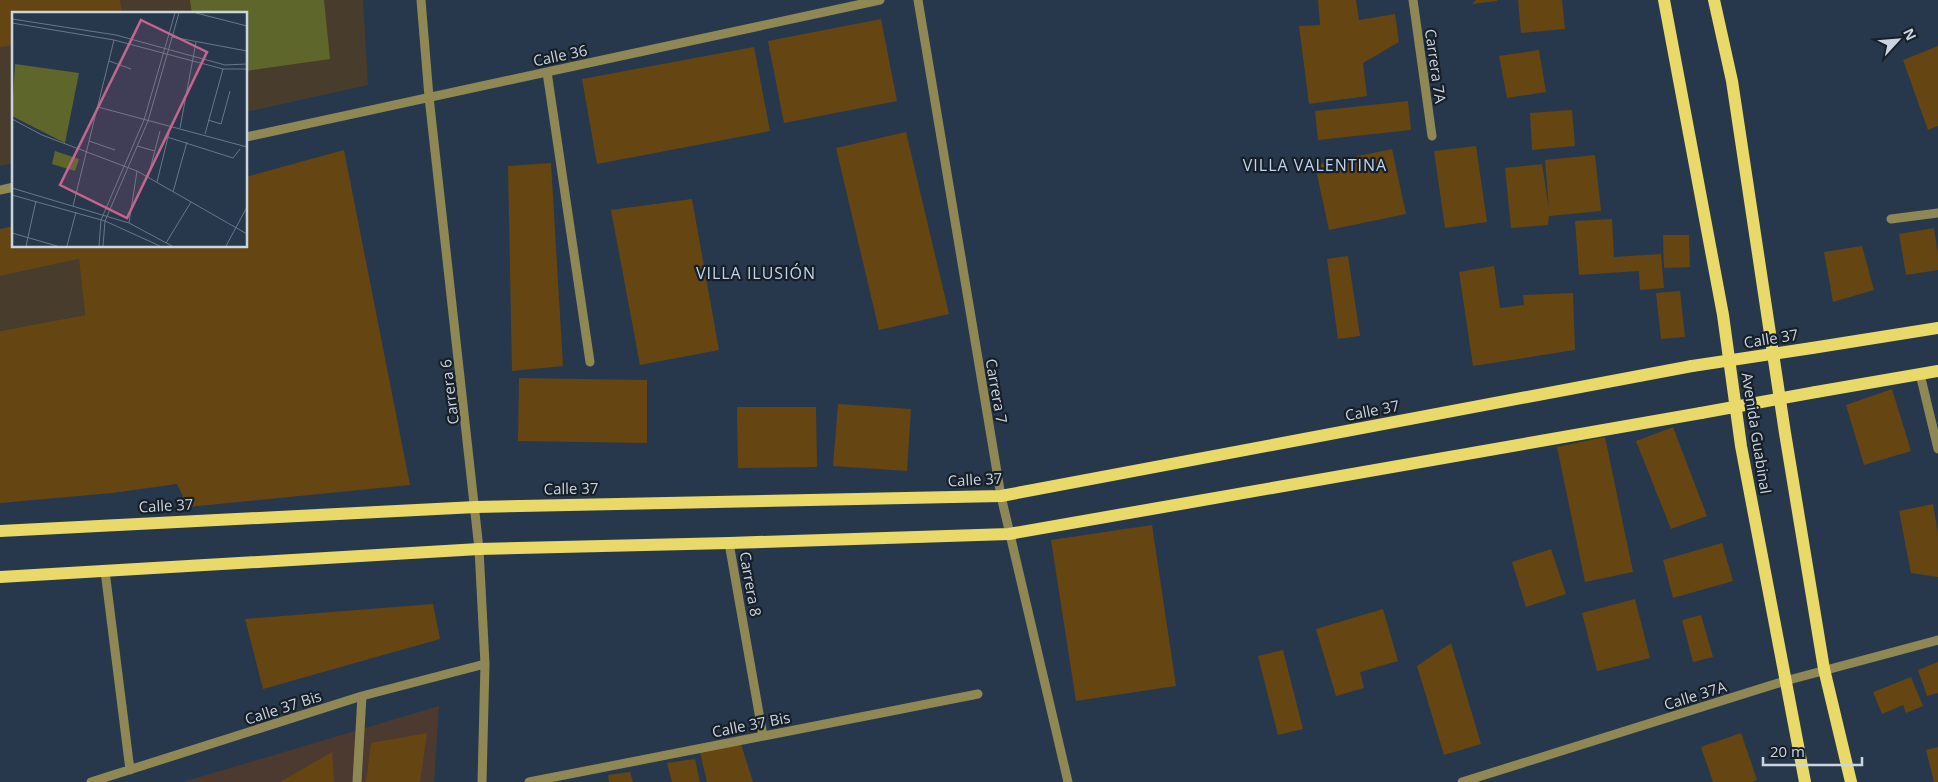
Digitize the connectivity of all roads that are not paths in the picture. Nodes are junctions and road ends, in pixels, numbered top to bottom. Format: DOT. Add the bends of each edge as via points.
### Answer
graph roads {
  1 [pos="421,0"];
  2 [pos="880,0"];
  3 [pos="918,0"];
  4 [pos="1414,0"];
  5 [pos="1664,0"];
  6 [pos="1714,0"];
  7 [pos="547,72"];
  8 [pos="429,97"];
  9 [pos="1432,136"];
  10 [pos="248,137"];
  11 [pos="1938,213"];
  12 [pos="1891,218"];
  13 [pos="1938,328"];
  14 [pos="590,362"];
  15 [pos="1938,371"];
  16 [pos="1920,374"];
  17 [pos="1938,449"];
  18 [pos="1001,496"];
  19 [pos="476,506"];
  20 [pos="0,531"];
  21 [pos="1009,534"];
  22 [pos="730,543"];
  23 [pos="480,549"];
  24 [pos="105,571"];
  25 [pos="0,578"];
  26 [pos="1938,640"];
  27 [pos="485,664"];
  28 [pos="1824,669"];
  29 [pos="1785,681"];
  30 [pos="978,694"];
  31 [pos="362,696"];
  32 [pos="763,736"];
  33 [pos="130,770"];
  34 [pos="91,782"];
  35 [pos="358,782"];
  36 [pos="482,782"];
  37 [pos="529,782"];
  38 [pos="1068,782"];
  39 [pos="1462,782"];
  40 [pos="1805,782"];
  41 [pos="1850,782"];
  1 -- 8 [label="street, Carrera 6"];
  2 -- 7 [label="street, Calle 36"];
  3 -- 18 [label="street, Carrera 7"];
  4 -- 9 [label="street, Carrera 7A"];
  5 -- 29 [label="main road, Avenida Guabinal" via="1723,315 1741,446"];
  6 -- 28 [label="main road, Avenida Guabinal" via="1732,81"];
  7 -- 8 [label="street, Calle 36"];
  7 -- 14 [label="street"];
  8 -- 10 [label="street, Calle 36"];
  8 -- 19 [label="street, Carrera 6"];
  11 -- 12 [label="street"];
  13 -- 18 [label="main road, Calle 37, bridge" via="1692,366"];
  15 -- 16 [label="main road"];
  16 -- 17 [label="street"];
  16 -- 21 [label="main road, bridge"];
  18 -- 19 [label="main road, Calle 37"];
  18 -- 21 [label="street, Carrera 7"];
  19 -- 20 [label="main road, Calle 37"];
  19 -- 23 [label="street, Carrera 6"];
  21 -- 22 [label="main road"];
  21 -- 38 [label="street, Carrera 7"];
  22 -- 23 [label="main road"];
  22 -- 32 [label="street, Carrera 8"];
  23 -- 24 [label="main road"];
  23 -- 27 [label="street, Carrera 6"];
  24 -- 25 [label="main road"];
  24 -- 33 [label="street"];
  26 -- 28 [label="street, Calle 37A"];
  27 -- 31 [label="street, Calle 37 Bis"];
  27 -- 36 [label="street, Carrera 6"];
  28 -- 29 [label="street, Calle 37A"];
  28 -- 41 [label="main road, Avenida Guabinal"];
  29 -- 39 [label="street, Calle 37A"];
  29 -- 40 [label="main road, Avenida Guabinal"];
  30 -- 32 [label="street, Calle 37 Bis"];
  31 -- 33 [label="street, Calle 37 Bis"];
  31 -- 35 [label="street"];
  32 -- 37 [label="street, Calle 37 Bis"];
  33 -- 34 [label="street, Calle 37 Bis"];
}
